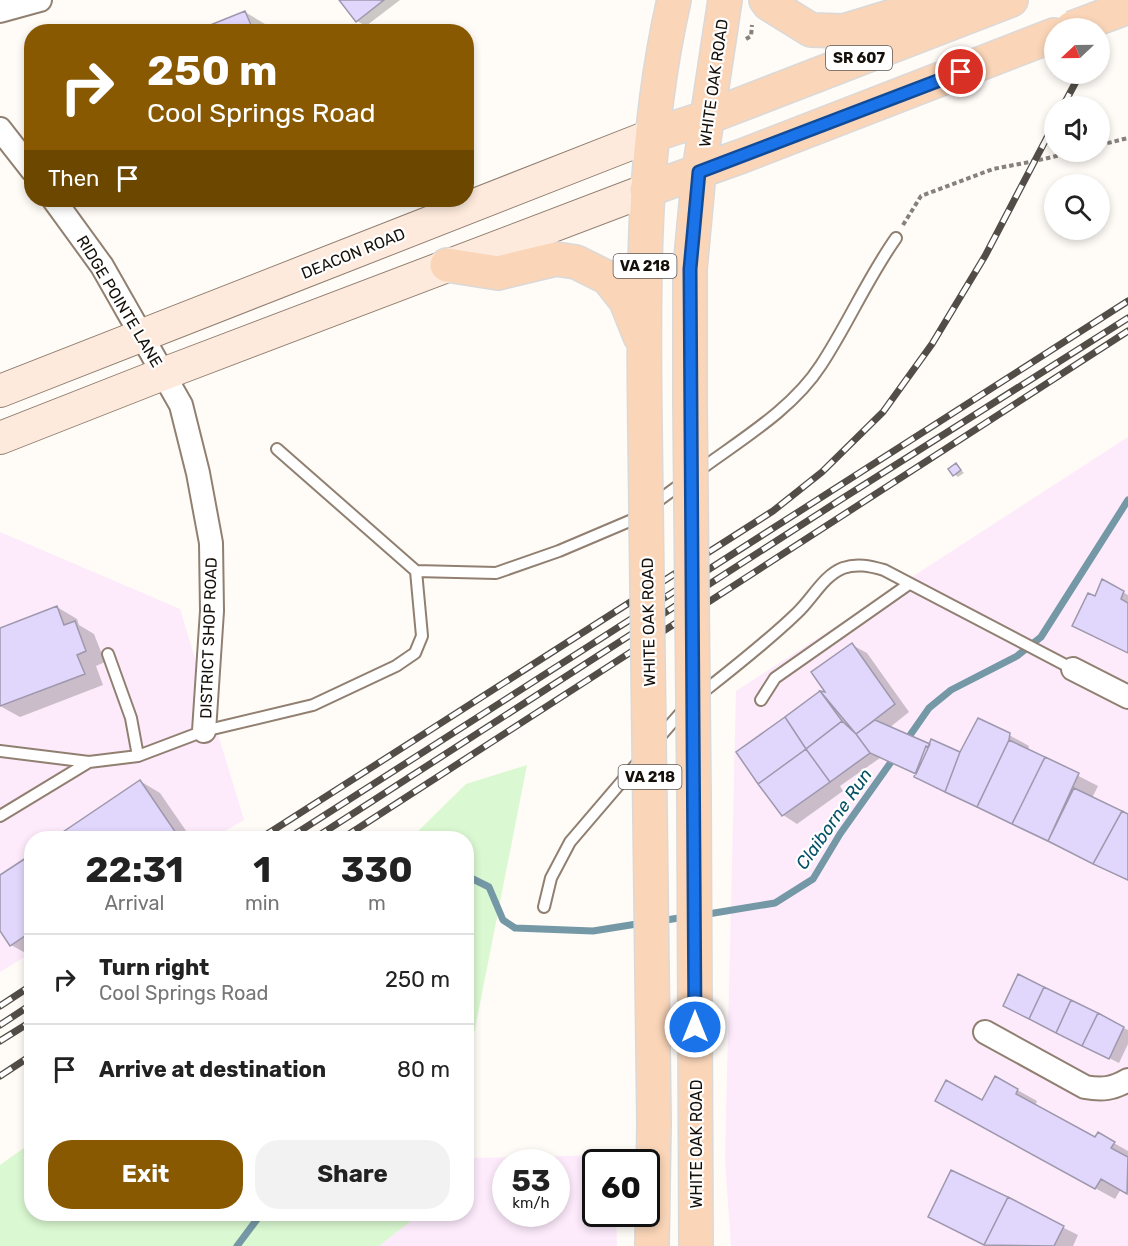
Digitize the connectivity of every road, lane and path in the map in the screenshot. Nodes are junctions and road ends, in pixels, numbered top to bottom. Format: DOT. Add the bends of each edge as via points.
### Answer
graph roads {
  1 [pos="40,0"];
  2 [pos="674,0"];
  3 [pos="725,0"];
  4 [pos="766,0"];
  5 [pos="952,0"];
  6 [pos="1011,0"];
  7 [pos="1128,7"];
  8 [pos="0,11"];
  9 [pos="1099,18"];
  10 [pos="1040,41"];
  11 [pos="708,117"];
  12 [pos="0,129"];
  13 [pos="653,135"];
  14 [pos="1128,138"];
  15 [pos="1110,142"];
  16 [pos="1044,159"];
  17 [pos="24,160"];
  18 [pos="699,172"];
  19 [pos="647,190"];
  20 [pos="474,206"];
  21 [pos="59,207"];
  22 [pos="471,207"];
  23 [pos="896,238"];
  24 [pos="447,265"];
  25 [pos="142,337"];
  26 [pos="644,343"];
  27 [pos="163,374"];
  28 [pos="0,391"];
  29 [pos="0,438"];
  30 [pos="277,449"];
  31 [pos="416,571"];
  32 [pos="909,584"];
  33 [pos="108,654"];
  34 [pos="1073,669"];
  35 [pos="1128,697"];
  36 [pos="761,700"];
  37 [pos="204,731"];
  38 [pos="0,751"];
  39 [pos="138,756"];
  40 [pos="89,762"];
  41 [pos="0,816"];
  42 [pos="544,907"];
  43 [pos="985,1032"];
  44 [pos="1128,1080"];
  45 [pos="652,1246"];
  46 [pos="696,1246"];
  1 -- 8 [label="street"];
  2 -- 13 [label="main road, WHITE OAK ROAD / VA 218" via="659,75"];
  3 -- 11 [label="main road, WHITE OAK ROAD / VA 218"];
  4 -- 5 [label="main road" via="811,30 844,31"];
  6 -- 11 [label="main road, SR 607"];
  7 -- 9 [label="main road, bridge"];
  10 -- 18 [label="main road"];
  11 -- 13 [label="main road, DEACON ROAD / SR 607"];
  11 -- 18 [label="main road, WHITE OAK ROAD / VA 218"];
  12 -- 17 [label="street"];
  13 -- 19 [label="main road, WHITE OAK ROAD / VA 218"];
  13 -- 20 [label="main road, DEACON ROAD / SR 607"];
  14 -- 15 [label="path"];
  16 -- 23 [label="path" via="993,169 921,196"];
  18 -- 19 [label="main road"];
  18 -- 46 [label="main road, WHITE OAK ROAD / VA 218, bridge" via="690,269"];
  19 -- 24 [label="main road"];
  19 -- 26 [label="main road, WHITE OAK ROAD / VA 218"];
  21 -- 25 [label="street, RIDGE POINTE LANE" via="102,266"];
  22 -- 25 [label="main road, DEACON ROAD / SR 607"];
  23 -- 31 [label="lane" via="821,365 781,410 632,520 496,573"];
  24 -- 26 [label="main road" via="498,273 556,259 576,262 608,278 626,301"];
  24 -- 27 [label="main road"];
  25 -- 27 [label="street, RIDGE POINTE LANE"];
  25 -- 28 [label="main road, DEACON ROAD / SR 607"];
  26 -- 45 [label="main road, WHITE OAK ROAD / VA 218, bridge" via="654,1123"];
  27 -- 29 [label="main road"];
  27 -- 37 [label="street, DISTRICT SHOP ROAD" via="181,405 211,543 212,611"];
  30 -- 31 [label="lane"];
  31 -- 37 [label="lane, DISTRICT SHOP ROAD" via="422,636 415,653 313,705"];
  32 -- 34 [label="lane"];
  32 -- 36 [label="lane" via="775,678"];
  32 -- 42 [label="lane" via="871,566 855,565 828,578 768,640 688,704 570,842 551,878"];
  33 -- 39 [label="lane" via="131,718"];
  34 -- 35 [label="street"];
  37 -- 39 [label="lane, DISTRICT SHOP ROAD"];
  38 -- 40 [label="lane, DISTRICT SHOP ROAD"];
  39 -- 40 [label="lane, DISTRICT SHOP ROAD"];
  40 -- 41 [label="lane"];
  43 -- 44 [label="street" via="1085,1087 1101,1090"];
}
